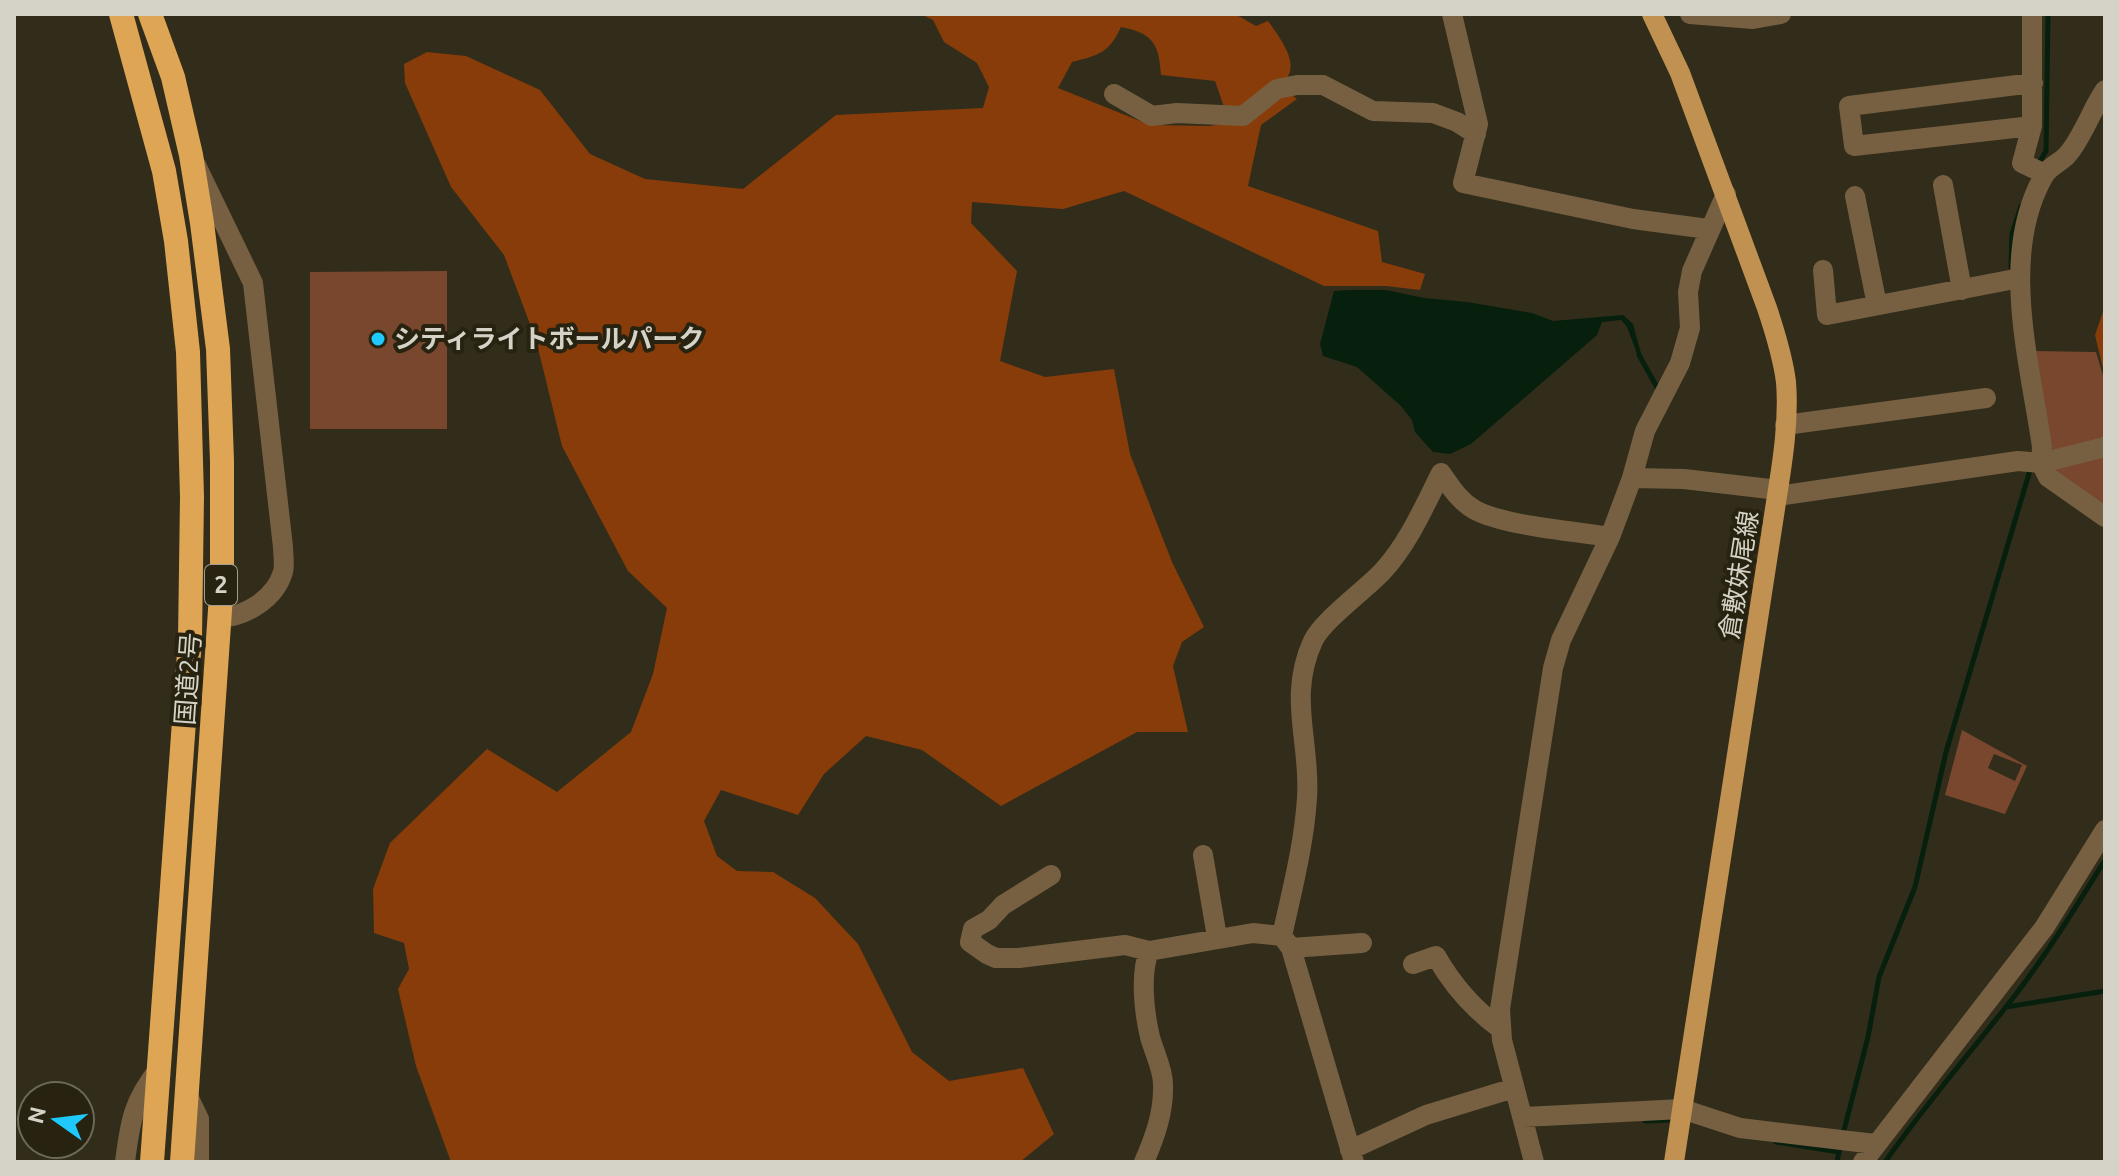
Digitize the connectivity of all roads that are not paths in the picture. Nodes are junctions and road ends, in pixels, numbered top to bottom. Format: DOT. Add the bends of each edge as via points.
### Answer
graph roads {
  1 [pos="121,14"];
  2 [pos="150,14"];
  3 [pos="1452,14"];
  4 [pos="1652,14"];
  5 [pos="1690,14"];
  6 [pos="1781,14"];
  7 [pos="2032,14"];
  8 [pos="2033,83"];
  9 [pos="2105,90"];
  10 [pos="1114,94"];
  11 [pos="2032,126"];
  12 [pos="1476,134"];
  13 [pos="191,155"];
  14 [pos="2039,171"];
  15 [pos="1943,185"];
  16 [pos="1726,194"];
  17 [pos="1855,196"];
  18 [pos="1708,229"];
  19 [pos="1823,270"];
  20 [pos="2013,280"];
  21 [pos="1962,290"];
  22 [pos="1877,305"];
  23 [pos="1986,398"];
  24 [pos="1785,425"];
  25 [pos="2105,447"];
  26 [pos="2035,462"];
  27 [pos="1632,478"];
  28 [pos="1778,493"];
  29 [pos="2105,517"];
  30 [pos="1610,537"];
  31 [pos="219,618"];
  32 [pos="2105,830"];
  33 [pos="1203,855"];
  34 [pos="1051,875"];
  35 [pos="1217,937"];
  36 [pos="1286,942"];
  37 [pos="1362,943"];
  38 [pos="1149,951"];
  39 [pos="1413,964"];
  40 [pos="1501,1029"];
  41 [pos="159,1069"];
  42 [pos="1514,1088"];
  43 [pos="188,1096"];
  44 [pos="1682,1109"];
  45 [pos="1522,1117"];
  46 [pos="1875,1144"];
  47 [pos="1351,1158"];
  48 [pos="125,1162"];
  49 [pos="152,1162"];
  50 [pos="182,1162"];
  51 [pos="199,1162"];
  52 [pos="1144,1162"];
  53 [pos="1534,1162"];
  54 [pos="1674,1162"];
  55 [pos="1863,1162"];
  1 -- 41 [label="highway, 国道2号 / 2" via="164,171 188,352 190,639"];
  2 -- 13 [label="highway, 国道2号 / 2" via="173,77"];
  3 -- 12 [label="street"];
  4 -- 16 [label="main road, 倉敷妹尾線"];
  5 -- 6 [label="street" via="1753,19"];
  7 -- 8 [label="street"];
  8 -- 11 [label="street"];
  8 -- 11 [label="street" via="1849,106 1854,146"];
  9 -- 14 [label="street" via="2068,155"];
  10 -- 12 [label="street" via="1152,116 1243,116 1277,89 1323,85 1373,111 1433,113"];
  11 -- 14 [label="street" via="2022,163"];
  12 -- 18 [label="street" via="1463,183 1633,219"];
  13 -- 31 [label="highway, 国道2号 / 2" via="218,349"];
  13 -- 31 [label="street" via="253,283 283,547 283,572 270,595 236,617"];
  14 -- 20 [label="street"];
  15 -- 21 [label="street"];
  16 -- 18 [label="street"];
  16 -- 24 [label="main road, 倉敷妹尾線" via="1780,348"];
  17 -- 22 [label="street"];
  18 -- 27 [label="street" via="1688,292 1687,342 1645,431"];
  19 -- 22 [label="street" via="1827,315"];
  20 -- 21 [label="street"];
  20 -- 26 [label="street" via="2042,447"];
  21 -- 22 [label="street"];
  23 -- 24 [label="street"];
  24 -- 28 [label="main road, 倉敷妹尾線"];
  25 -- 26 [label="street"];
  26 -- 28 [label="street"];
  26 -- 29 [label="street"];
  27 -- 28 [label="street" via="1695,479"];
  27 -- 30 [label="street"];
  28 -- 44 [label="main road, 倉敷妹尾線"];
  30 -- 36 [label="street" via="1486,514 1457,497 1441,473 1412,531 1382,573 1313,639 1301,683 1299,715 1307,771 1304,825"];
  30 -- 40 [label="street" via="1553,668 1503,982"];
  31 -- 43 [label="highway, 国道2号 / 2"];
  32 -- 46 [label="street" via="2044,928"];
  33 -- 35 [label="street"];
  34 -- 38 [label="street" via="973,929 970,942 996,958 1125,945"];
  35 -- 36 [label="street" via="1253,933"];
  35 -- 38 [label="street"];
  36 -- 37 [label="street"];
  36 -- 47 [label="street" via="1313,1014"];
  38 -- 52 [label="street" via="1145,997 1163,1081 1159,1122"];
  39 -- 40 [label="street" via="1436,956 1450,982"];
  40 -- 42 [label="street"];
  41 -- 48 [label="street" via="133,1107"];
  41 -- 49 [label="highway, 国道2号 / 2"];
  42 -- 45 [label="street"];
  42 -- 47 [label="street" via="1426,1115"];
  43 -- 50 [label="highway, 国道2号 / 2"];
  43 -- 51 [label="street" via="199,1119"];
  44 -- 45 [label="street"];
  44 -- 46 [label="street" via="1740,1128"];
  44 -- 54 [label="main road, 倉敷妹尾線"];
  45 -- 53 [label="street"];
  46 -- 55 [label="street"];
}
